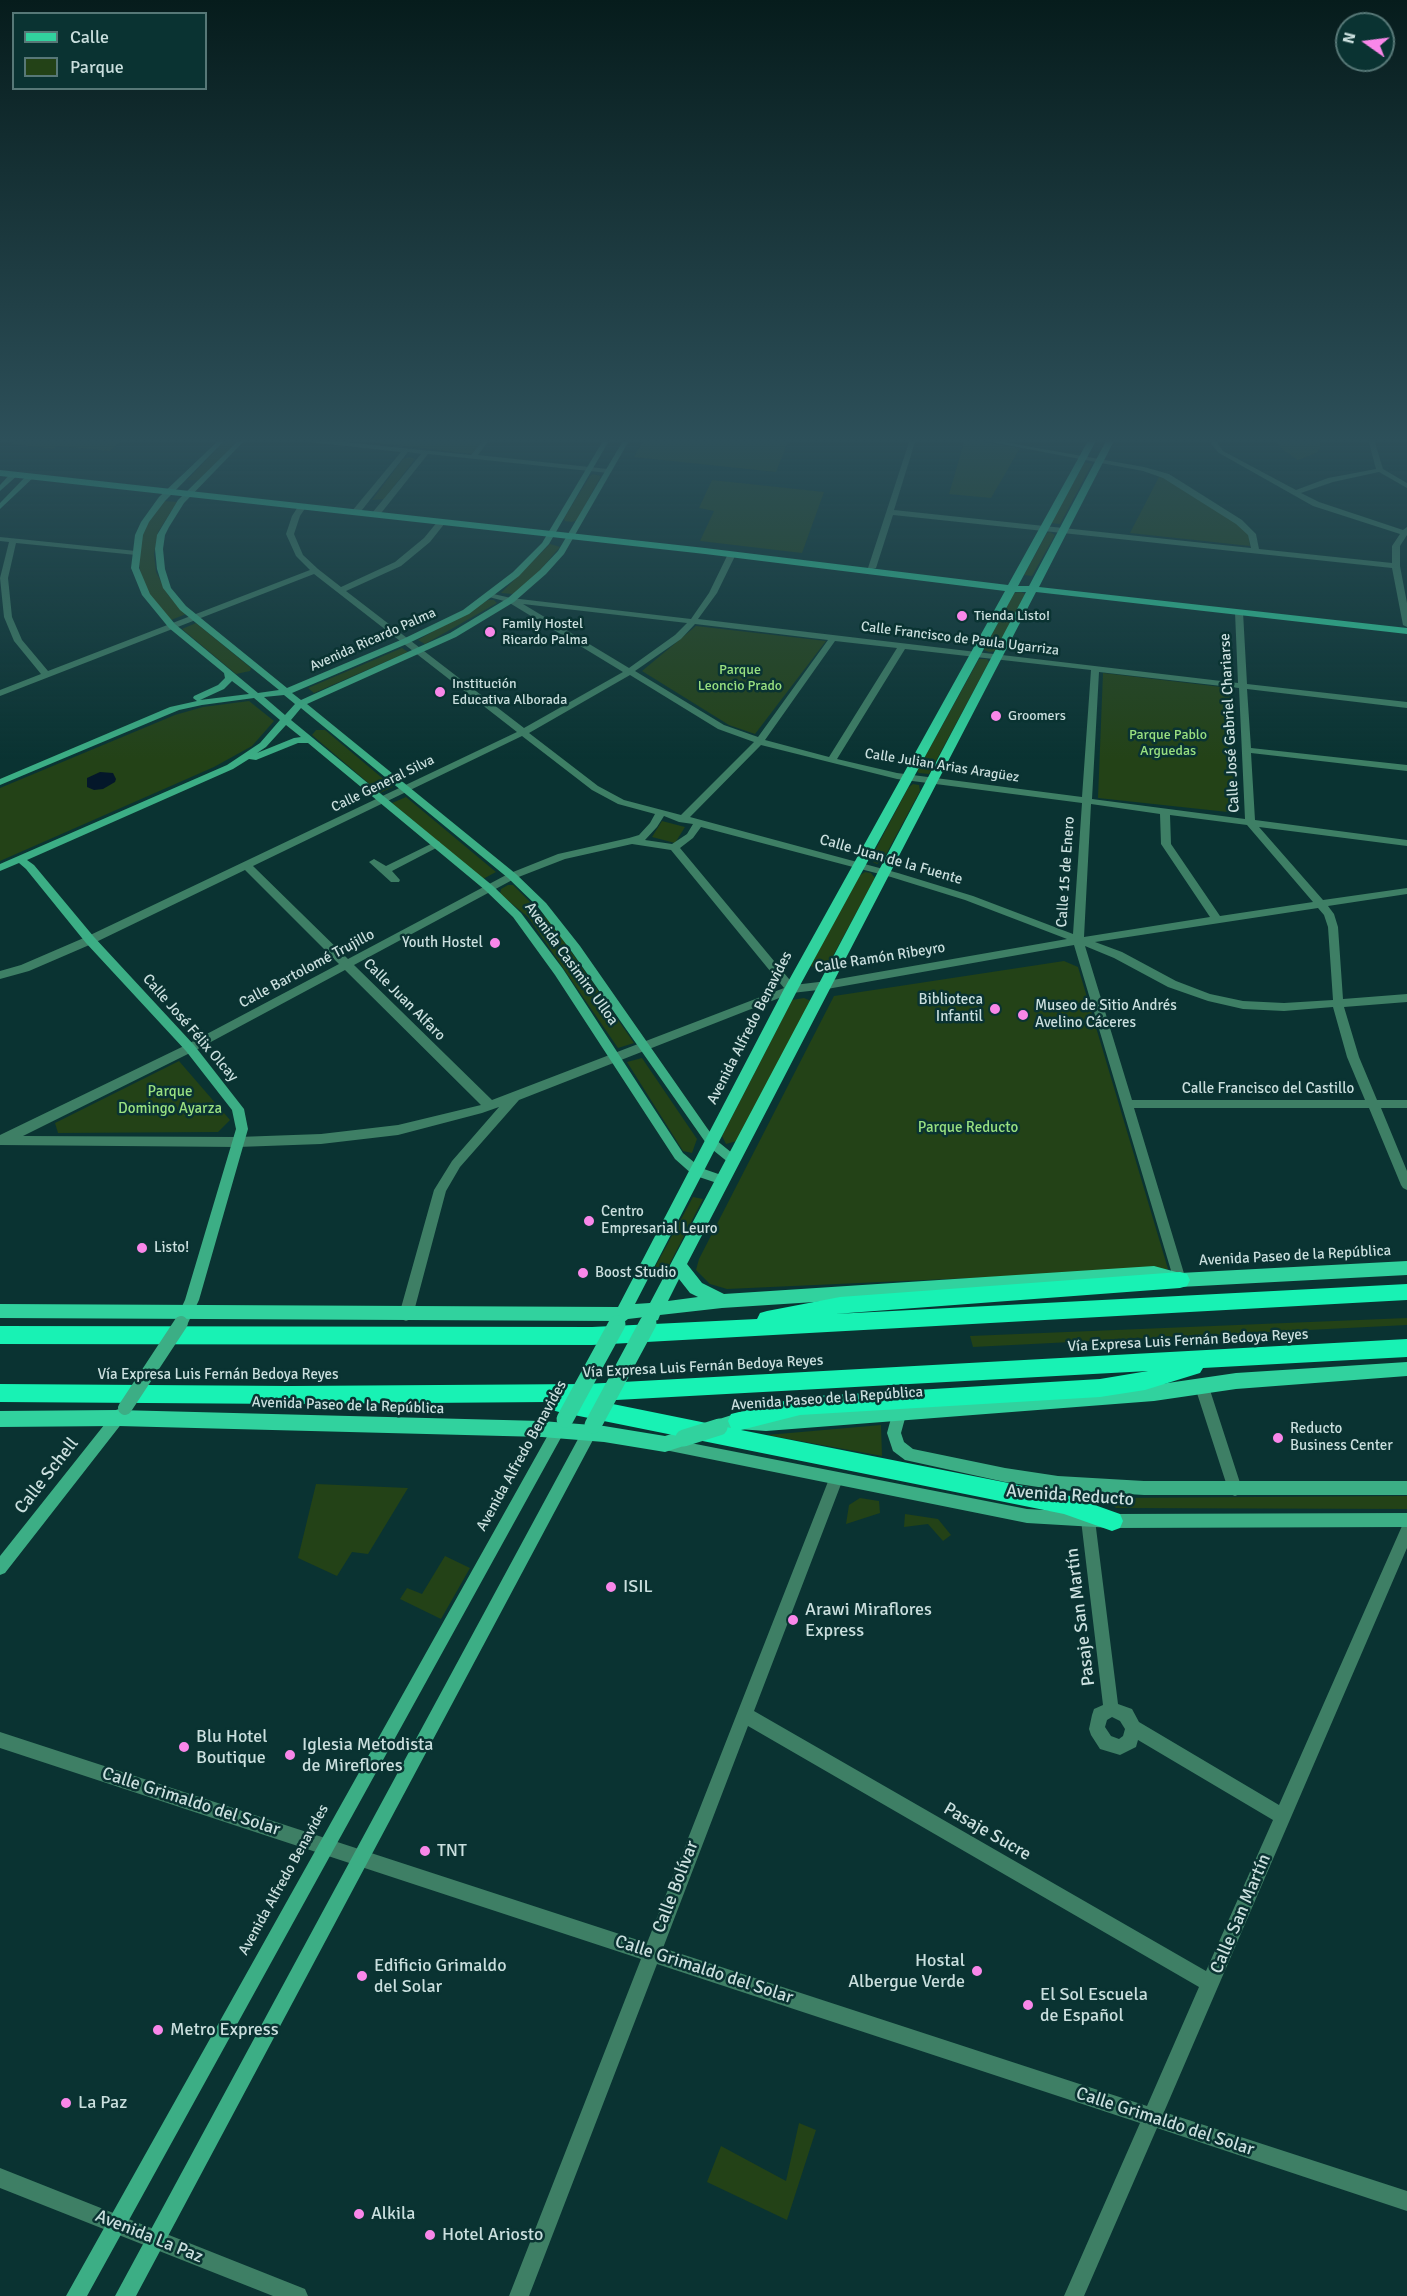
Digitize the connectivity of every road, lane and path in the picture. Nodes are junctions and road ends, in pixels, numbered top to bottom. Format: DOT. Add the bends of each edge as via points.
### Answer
graph roads {
  1 [pos="11,546"];
  2 [pos="65,546"];
  3 [pos="138,546"];
  4 [pos="159,546"];
  5 [pos="296,546"];
  6 [pos="420,546"];
  7 [pos="542,546"];
  8 [pos="563,546"];
  9 [pos="661,546"];
  10 [pos="879,546"];
  11 [pos="1033,546"];
  12 [pos="1053,546"];
  13 [pos="1211,546"];
  14 [pos="1255,546"];
  15 [pos="1396,546"];
  16 [pos="1256,551"];
  17 [pos="713,552"];
  18 [pos="136,553"];
  19 [pos="731,556"];
  20 [pos="1396,566"];
  21 [pos="872,568"];
  22 [pos="315,571"];
  23 [pos="1012,587"];
  24 [pos="1032,589"];
  25 [pos="340,591"];
  26 [pos="492,594"];
  27 [pos="3,597"];
  28 [pos="511,600"];
  29 [pos="1239,612"];
  30 [pos="194,617"];
  31 [pos="4,618"];
  32 [pos="693,621"];
  33 [pos="1407,625"];
  34 [pos="172,626"];
  35 [pos="1407,631"];
  36 [pos="833,638"];
  37 [pos="406,641"];
  38 [pos="903,646"];
  39 [pos="419,651"];
  40 [pos="977,655"];
  41 [pos="997,657"];
  42 [pos="254,666"];
  43 [pos="1095,669"];
  44 [pos="629,672"];
  45 [pos="231,674"];
  46 [pos="47,675"];
  47 [pos="1242,686"];
  48 [pos="286,692"];
  49 [pos="1,693"];
  50 [pos="256,694"];
  51 [pos="300,704"];
  52 [pos="1407,705"];
  53 [pos="173,709"];
  54 [pos="286,720"];
  55 [pos="331,728"];
  56 [pos="522,733"];
  57 [pos="309,739"];
  58 [pos="759,742"];
  59 [pos="1247,750"];
  60 [pos="831,761"];
  61 [pos="230,767"];
  62 [pos="1407,768"];
  63 [pos="908,777"];
  64 [pos="932,781"];
  65 [pos="0,782"];
  66 [pos="405,788"];
  67 [pos="382,799"];
  68 [pos="1088,800"];
  69 [pos="1165,811"];
  70 [pos="660,814"];
  71 [pos="682,820"];
  72 [pos="1250,822"];
  73 [pos="698,824"];
  74 [pos="632,841"];
  75 [pos="1407,843"];
  76 [pos="437,844"];
  77 [pos="674,847"];
  78 [pos="21,860"];
  79 [pos="374,862"];
  80 [pos="246,865"];
  81 [pos="859,866"];
  82 [pos="0,868"];
  83 [pos="385,870"];
  84 [pos="884,872"];
  85 [pos="512,876"];
  86 [pos="395,880"];
  87 [pos="489,888"];
  88 [pos="1407,891"];
  89 [pos="1321,905"];
  90 [pos="1217,920"];
  91 [pos="90,940"];
  92 [pos="1078,941"];
  93 [pos="347,964"];
  94 [pos="0,975"];
  95 [pos="827,985"];
  96 [pos="791,989"];
  97 [pos="1407,998"];
  98 [pos="1339,1002"];
  99 [pos="644,1046"];
  100 [pos="190,1048"];
  101 [pos="616,1057"];
  102 [pos="516,1096"];
  103 [pos="1128,1104"];
  104 [pos="1372,1104"];
  105 [pos="1407,1104"];
  106 [pos="490,1106"];
  107 [pos="49,1116"];
  108 [pos="1,1140"];
  109 [pos="43,1141"];
  110 [pos="238,1142"];
  111 [pos="712,1143"];
  112 [pos="733,1160"];
  113 [pos="697,1172"];
  114 [pos="723,1180"];
  115 [pos="1407,1185"];
  116 [pos="679,1265"];
  117 [pos="1407,1268"];
  118 [pos="1180,1280"];
  119 [pos="1407,1292"];
  120 [pos="722,1301"];
  121 [pos="0,1311"];
  122 [pos="406,1315"];
  123 [pos="652,1317"];
  124 [pos="184,1318"];
  125 [pos="619,1319"];
  126 [pos="726,1330"];
  127 [pos="0,1335"];
  128 [pos="1407,1348"];
  129 [pos="1214,1359"];
  130 [pos="1407,1369"];
  131 [pos="1202,1387"];
  132 [pos="0,1393"];
  133 [pos="519,1395"];
  134 [pos="900,1412"];
  135 [pos="122,1413"];
  136 [pos="0,1419"];
  137 [pos="729,1424"];
  138 [pos="562,1425"];
  139 [pos="591,1429"];
  140 [pos="665,1444"];
  141 [pos="836,1479"];
  142 [pos="1407,1488"];
  143 [pos="1234,1489"];
  144 [pos="1088,1520"];
  145 [pos="1407,1520"];
  146 [pos="1112,1521"];
  147 [pos="1407,1532"];
  148 [pos="0,1568"];
  149 [pos="1112,1709"];
  150 [pos="744,1714"];
  151 [pos="1133,1728"];
  152 [pos="0,1740"];
  153 [pos="1283,1817"];
  154 [pos="326,1845"];
  155 [pos="361,1857"];
  156 [pos="650,1953"];
  157 [pos="1211,1984"];
  158 [pos="1152,2117"];
  159 [pos="0,2178"];
  160 [pos="1407,2201"];
  161 [pos="115,2222"];
  162 [pos="154,2241"];
  163 [pos="76,2296"];
  164 [pos="125,2296"];
  165 [pos="298,2296"];
  166 [pos="519,2296"];
  167 [pos="1074,2296"];
  1 -- 27 [label="street"];
  2 -- 18 [label="street"];
  3 -- 18 [label="main road"];
  4 -- 30 [label="main road, Avenida Casimiro Ulloa" via="167,588"];
  5 -- 22 [label="street, Calle Juan de la Fuente"];
  6 -- 25 [label="street" via="398,564"];
  7 -- 26 [label="main road, Avenida Ricardo Palma"];
  8 -- 28 [label="main road, Avenida Ricardo Palma" via="543,572"];
  9 -- 17 [label="main road"];
  10 -- 21 [label="street"];
  11 -- 23 [label="main road, Avenida Alfredo Benavides"];
  12 -- 24 [label="main road"];
  13 -- 16 [label="street"];
  14 -- 16 [label="street"];
  15 -- 20 [label="street"];
  16 -- 20 [label="street"];
  17 -- 19 [label="main road"];
  17 -- 21 [label="main road"];
  18 -- 34 [label="main road, Avenida Casimiro Ulloa" via="135,568 146,595"];
  19 -- 23 [label="main road"];
  19 -- 32 [label="street, Calle General Silva" via="713,593"];
  20 -- 33 [label="street"];
  21 -- 23 [label="main road"];
  22 -- 25 [label="street, Calle Juan de la Fuente"];
  22 -- 30 [label="street"];
  23 -- 24 [label="main road"];
  23 -- 40 [label="main road, Avenida Alfredo Benavides"];
  24 -- 29 [label="main road"];
  24 -- 41 [label="main road"];
  25 -- 37 [label="street, Calle Juan de la Fuente"];
  26 -- 28 [label="street"];
  26 -- 37 [label="main road, Avenida Ricardo Palma" via="466,612"];
  27 -- 31 [label="street"];
  28 -- 32 [label="street, Calle Francisco de Paula Ugarriza"];
  28 -- 39 [label="main road, Avenida Ricardo Palma"];
  28 -- 44 [label="street, Calle Julian Arias Aragüez"];
  29 -- 35 [label="main road"];
  29 -- 47 [label="street, Calle José Gabriel Chariarse"];
  30 -- 34 [label="street"];
  30 -- 42 [label="main road, Avenida Casimiro Ulloa"];
  31 -- 46 [label="street"];
  32 -- 36 [label="street, Calle Francisco de Paula Ugarriza"];
  32 -- 44 [label="street, Calle General Silva" via="678,637"];
  34 -- 45 [label="main road, Avenida Casimiro Ulloa"];
  34 -- 46 [label="street"];
  36 -- 38 [label="street, Calle Francisco de Paula Ugarriza"];
  36 -- 58 [label="street"];
  37 -- 39 [label="street, Calle Juan de la Fuente"];
  37 -- 48 [label="main road, Avenida Ricardo Palma"];
  38 -- 40 [label="street, Calle Francisco de Paula Ugarriza"];
  38 -- 60 [label="street"];
  39 -- 51 [label="main road, Avenida Ricardo Palma"];
  39 -- 56 [label="street, Calle Juan de la Fuente"];
  40 -- 41 [label="street, Calle Francisco de Paula Ugarriza"];
  40 -- 63 [label="main road, Avenida Alfredo Benavides"];
  41 -- 43 [label="street, Calle Francisco de Paula Ugarriza"];
  41 -- 64 [label="main road"];
  42 -- 45 [label="main road" via="248,674"];
  42 -- 48 [label="main road, Avenida Casimiro Ulloa"];
  43 -- 47 [label="street, Calle Francisco de Paula Ugarriza"];
  43 -- 68 [label="street, Calle 15 de Enero"];
  44 -- 56 [label="street, Calle General Silva"];
  44 -- 58 [label="street, Calle Julian Arias Aragüez" via="721,727"];
  45 -- 50 [label="main road, Avenida Casimiro Ulloa"];
  45 -- 53 [label="main road, Avenida Ricardo Palma" via="221,687"];
  46 -- 49 [label="street"];
  47 -- 52 [label="street, Calle Francisco de Paula Ugarriza"];
  47 -- 59 [label="street, Calle José Gabriel Chariarse"];
  48 -- 50 [label="main road, Avenida Ricardo Palma"];
  48 -- 51 [label="main road, Avenida Casimiro Ulloa"];
  50 -- 53 [label="main road, Avenida Ricardo Palma"];
  50 -- 54 [label="main road, Avenida Casimiro Ulloa"];
  51 -- 54 [label="main road, Avenida Ricardo Palma"];
  51 -- 55 [label="main road, Avenida Casimiro Ulloa"];
  53 -- 65 [label="main road, Avenida Ricardo Palma"];
  54 -- 57 [label="main road, Avenida Casimiro Ulloa"];
  54 -- 61 [label="main road, Avenida Ricardo Palma" via="263,745"];
  55 -- 57 [label="main road, Avenida Ricardo Palma" via="315,729"];
  55 -- 66 [label="main road, Avenida Casimiro Ulloa"];
  56 -- 66 [label="street, Calle General Silva"];
  56 -- 70 [label="street, Calle Juan de la Fuente" via="607,796"];
  57 -- 61 [label="main road, Avenida Ricardo Palma" via="297,740"];
  57 -- 67 [label="main road, Avenida Casimiro Ulloa"];
  58 -- 60 [label="street, Calle Julian Arias Aragüez"];
  58 -- 71 [label="street"];
  59 -- 62 [label="street"];
  59 -- 72 [label="street, Calle José Gabriel Chariarse"];
  60 -- 63 [label="street, Calle Julian Arias Aragüez"];
  61 -- 78 [label="main road, Avenida Ricardo Palma"];
  63 -- 64 [label="street, Calle Julian Arias Aragüez"];
  63 -- 81 [label="main road, Avenida Alfredo Benavides"];
  64 -- 68 [label="street, Calle Julian Arias Aragüez"];
  64 -- 84 [label="main road"];
  66 -- 67 [label="street, Calle General Silva"];
  66 -- 85 [label="main road, Avenida Casimiro Ulloa"];
  67 -- 76 [label="main road, Avenida Casimiro Ulloa"];
  67 -- 80 [label="street, Calle General Silva"];
  68 -- 69 [label="street, Calle Julian Arias Aragüez"];
  68 -- 92 [label="street, Calle 15 de Enero"];
  69 -- 72 [label="street, Calle Julian Arias Aragüez"];
  69 -- 90 [label="street" via="1166,844"];
  70 -- 71 [label="street, Calle Juan de la Fuente"];
  70 -- 74 [label="street, Calle Bartolomé Trujillo" via="647,832"];
  71 -- 73 [label="street, Calle Juan de la Fuente"];
  72 -- 75 [label="street, Calle Julian Arias Aragüez"];
  72 -- 89 [label="street, Calle José Gabriel Chariarse"];
  73 -- 77 [label="street" via="690,836"];
  73 -- 81 [label="street, Calle Juan de la Fuente"];
  74 -- 77 [label="street, Calle Bartolomé Trujillo"];
  74 -- 85 [label="street, Calle Bartolomé Trujillo" via="562,856"];
  76 -- 83 [label="street"];
  76 -- 87 [label="main road, Avenida Casimiro Ulloa"];
  77 -- 96 [label="street"];
  78 -- 82 [label="main road, Avenida Ricardo Palma"];
  78 -- 91 [label="main road, Calle José Félix Olcay"];
  79 -- 83 [label="street"];
  80 -- 91 [label="street, Calle General Silva"];
  80 -- 93 [label="street, Calle Juan Alfaro"];
  81 -- 84 [label="street, Calle Juan de la Fuente"];
  81 -- 96 [label="main road, Avenida Alfredo Benavides"];
  83 -- 86 [label="street"];
  84 -- 92 [label="street, Calle Juan de la Fuente" via="969,898"];
  84 -- 95 [label="main road"];
  85 -- 87 [label="street, Calle Bartolomé Trujillo"];
  85 -- 99 [label="main road, Avenida Casimiro Ulloa" via="556,922"];
  87 -- 93 [label="street, Calle Bartolomé Trujillo"];
  87 -- 101 [label="main road, Avenida Casimiro Ulloa" via="518,915"];
  88 -- 89 [label="street, Calle Ramón Ribeyro"];
  89 -- 90 [label="street, Calle Ramón Ribeyro"];
  89 -- 98 [label="street, Calle José Gabriel Chariarse" via="1333,927"];
  90 -- 92 [label="street, Calle Ramón Ribeyro"];
  91 -- 94 [label="street, Calle General Silva"];
  91 -- 100 [label="main road, Calle José Félix Olcay"];
  92 -- 95 [label="street, Calle Ramón Ribeyro"];
  92 -- 98 [label="street, Calle Juan de la Fuente" via="1208,997 1243,1005 1284,1007"];
  92 -- 103 [label="street, Calle 15 de Enero"];
  93 -- 100 [label="street, Calle Bartolomé Trujillo"];
  93 -- 106 [label="street, Calle Juan Alfaro"];
  95 -- 96 [label="street, Calle Ramón Ribeyro"];
  95 -- 112 [label="main road"];
  96 -- 99 [label="street, Calle Ramón Ribeyro"];
  96 -- 111 [label="main road, Avenida Alfredo Benavides"];
  97 -- 98 [label="street, Calle Juan de la Fuente"];
  98 -- 104 [label="street, Calle José Gabriel Chariarse" via="1353,1057"];
  99 -- 101 [label="street, Calle Ramón Ribeyro"];
  99 -- 111 [label="main road, Avenida Casimiro Ulloa"];
  100 -- 107 [label="street, Calle Bartolomé Trujillo"];
  100 -- 110 [label="main road, Calle José Félix Olcay" via="238,1109 242,1129"];
  101 -- 102 [label="street, Calle Ramón Ribeyro"];
  101 -- 113 [label="main road, Avenida Casimiro Ulloa" via="674,1149"];
  102 -- 106 [label="street"];
  102 -- 122 [label="street, Calle Ramón Ribeyro" via="456,1164 440,1190"];
  103 -- 104 [label="street, Calle Francisco del Castillo"];
  103 -- 118 [label="street, Calle 15 de Enero"];
  104 -- 105 [label="street, Calle Francisco del Castillo"];
  104 -- 115 [label="street, Calle José Gabriel Chariarse"];
  106 -- 110 [label="street" via="398,1130 321,1139"];
  107 -- 108 [label="street, Calle Bartolomé Trujillo"];
  107 -- 109 [label="street" via="38,1131"];
  108 -- 109 [label="street"];
  109 -- 110 [label="street"];
  110 -- 124 [label="main road, Calle José Félix Olcay"];
  111 -- 112 [label="main road, Avenida Casimiro Ulloa"];
  111 -- 113 [label="main road, Avenida Alfredo Benavides"];
  112 -- 114 [label="main road"];
  113 -- 114 [label="main road, Avenida Casimiro Ulloa"];
  113 -- 125 [label="main road, Avenida Alfredo Benavides"];
  114 -- 116 [label="main road"];
  116 -- 120 [label="main road" via="696,1288"];
  116 -- 123 [label="main road"];
  117 -- 118 [label="main road, Avenida Paseo de la República"];
  118 -- 120 [label="main road, Avenida Paseo de la República" via="1154,1273"];
  118 -- 126 [label="highway" via="840,1305"];
  119 -- 126 [label="highway"];
  120 -- 123 [label="main road, Avenida Paseo de la República"];
  121 -- 124 [label="main road, Avenida Paseo de la República"];
  122 -- 124 [label="main road, Avenida Paseo de la República"];
  122 -- 125 [label="main road, Avenida Paseo de la República"];
  123 -- 125 [label="main road, Avenida Paseo de la República"];
  123 -- 139 [label="main road, bridge"];
  124 -- 135 [label="main road, Calle José Félix Olcay, bridge"];
  125 -- 138 [label="main road, Avenida Alfredo Benavides, bridge"];
  126 -- 127 [label="highway" via="505,1337"];
  128 -- 129 [label="highway, Vía Expresa Luis Fernán Bedoya Reyes"];
  129 -- 133 [label="highway, Vía Expresa Luis Fernán Bedoya Reyes"];
  129 -- 137 [label="highway" via="1170,1374 1100,1388 818,1405 775,1411"];
  130 -- 131 [label="main road, Avenida Paseo de la República" via="1236,1381"];
  131 -- 134 [label="main road, Avenida Paseo de la República"];
  131 -- 143 [label="street"];
  132 -- 133 [label="highway, Vía Expresa Luis Fernán Bedoya Reyes"];
  133 -- 146 [label="highway" via="1064,1504"];
  134 -- 137 [label="main road, Avenida Paseo de la República"];
  134 -- 143 [label="main road, Avenida Reducto" via="894,1434 898,1446 910,1455 1058,1484"];
  135 -- 136 [label="main road, Avenida Paseo de la República"];
  135 -- 138 [label="main road, Avenida Paseo de la República"];
  135 -- 148 [label="main road, Calle Schell"];
  137 -- 140 [label="main road, Avenida Paseo de la República, bridge"];
  138 -- 139 [label="main road, Avenida Paseo de la República"];
  138 -- 154 [label="main road, Avenida Alfredo Benavides"];
  139 -- 140 [label="main road, Avenida Paseo de la República"];
  139 -- 155 [label="main road"];
  140 -- 141 [label="main road, Avenida Reducto"];
  141 -- 144 [label="main road, Avenida Reducto" via="1027,1516"];
  141 -- 150 [label="street, Calle Bolívar"];
  142 -- 143 [label="main road, Avenida Reducto"];
  144 -- 146 [label="main road, Avenida Reducto"];
  144 -- 149 [label="street, Pasaje San Martín"];
  145 -- 146 [label="main road, Avenida Reducto"];
  147 -- 153 [label="street, Calle San Martín"];
  149 -- 151 [label="street" via="1126,1715"];
  149 -- 151 [label="street" via="1097,1721 1100,1737 1106,1743 1126,1745"];
  150 -- 156 [label="street, Calle Bolívar"];
  150 -- 157 [label="street, Pasaje Sucre"];
  151 -- 153 [label="street"];
  152 -- 154 [label="street, Calle Grimaldo del Solar"];
  153 -- 157 [label="street, Calle San Martín"];
  154 -- 155 [label="street, Calle Grimaldo del Solar"];
  154 -- 161 [label="main road, Avenida Alfredo Benavides"];
  155 -- 156 [label="street, Calle Grimaldo del Solar"];
  155 -- 162 [label="main road"];
  156 -- 158 [label="street, Calle Grimaldo del Solar"];
  156 -- 166 [label="street, Calle Bolívar"];
  157 -- 158 [label="street, Calle San Martín"];
  158 -- 160 [label="street, Calle Grimaldo del Solar"];
  158 -- 167 [label="street, Calle San Martín"];
  159 -- 161 [label="street, Avenida La Paz"];
  161 -- 162 [label="street, Avenida La Paz"];
  161 -- 163 [label="main road, Avenida Alfredo Benavides"];
  162 -- 164 [label="main road"];
  162 -- 165 [label="street, Avenida La Paz"];
}
